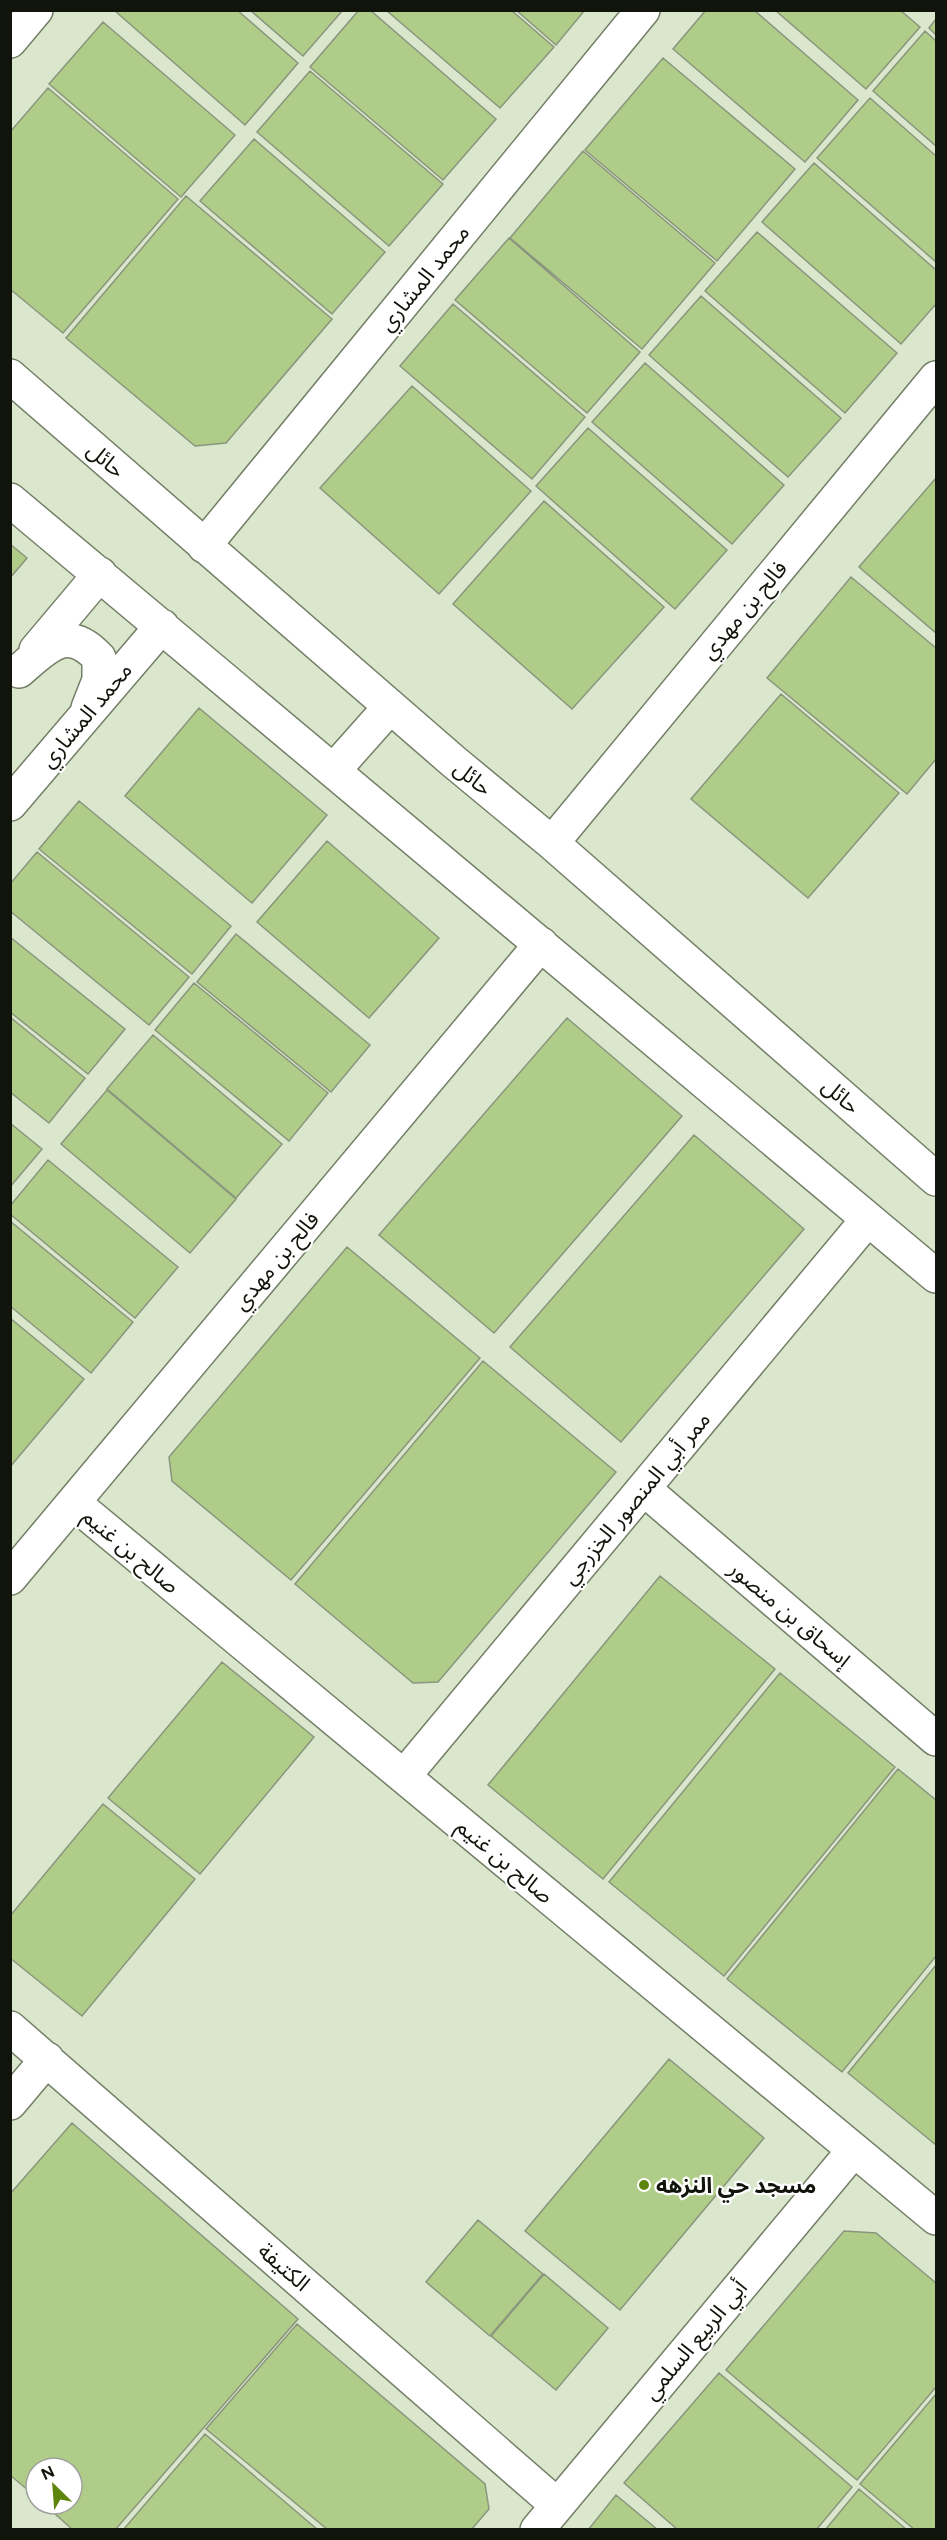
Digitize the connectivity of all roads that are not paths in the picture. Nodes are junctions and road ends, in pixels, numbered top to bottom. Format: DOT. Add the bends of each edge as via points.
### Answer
graph roads {
  1 [pos="36,10"];
  2 [pos="643,10"];
  3 [pos="10,41"];
  4 [pos="10,376"];
  5 [pos="936,378"];
  6 [pos="10,500"];
  7 [pos="204,546"];
  8 [pos="100,574"];
  9 [pos="162,626"];
  10 [pos="15,675"];
  11 [pos="390,707"];
  12 [pos="84,718"];
  13 [pos="334,770"];
  14 [pos="10,804"];
  15 [pos="552,843"];
  16 [pos="541,944"];
  17 [pos="931,1164"];
  18 [pos="868,1219"];
  19 [pos="936,1276"];
  20 [pos="644,1489"];
  21 [pos="74,1503"];
  22 [pos="10,1578"];
  23 [pos="936,1739"];
  24 [pos="404,1776"];
  25 [pos="10,2028"];
  26 [pos="47,2059"];
  27 [pos="10,2103"];
  28 [pos="854,2150"];
  29 [pos="936,2218"];
  30 [pos="547,2517"];
  1 -- 3 [label="street"];
  2 -- 7 [label="street, محمد المشاري"];
  4 -- 7 [label="street, حائل"];
  5 -- 15 [label="street, فالح بن مهدي"];
  6 -- 8 [label="street"];
  7 -- 11 [label="street, حائل"];
  8 -- 9 [label="street"];
  8 -- 10 [label="street"];
  9 -- 12 [label="street, محمد المشاري"];
  9 -- 13 [label="street"];
  10 -- 12 [label="street" via="50,645 66,639 87,645 99,658 99,680"];
  11 -- 13 [label="street"];
  11 -- 15 [label="street, حائل"];
  12 -- 14 [label="street, محمد المشاري"];
  13 -- 16 [label="street"];
  15 -- 17 [label="street, حائل"];
  16 -- 18 [label="street"];
  16 -- 21 [label="street, فالح بن مهدي"];
  18 -- 19 [label="street"];
  18 -- 20 [label="street, ممر أبي المنصور الخزرجي"];
  20 -- 23 [label="street, إسحاق بن منصور"];
  20 -- 24 [label="street, ممر أبي المنصور الخزرجي"];
  21 -- 22 [label="street, فالح بن مهدي"];
  21 -- 24 [label="street, صالح بن غنيم"];
  24 -- 28 [label="street, صالح بن غنيم"];
  25 -- 26 [label="street, الكتيفة"];
  26 -- 27 [label="street"];
  26 -- 30 [label="street, الكتيفة"];
  28 -- 29 [label="street, صالح بن غنيم"];
  28 -- 30 [label="street, أبي الربيع السلمي"];
}
